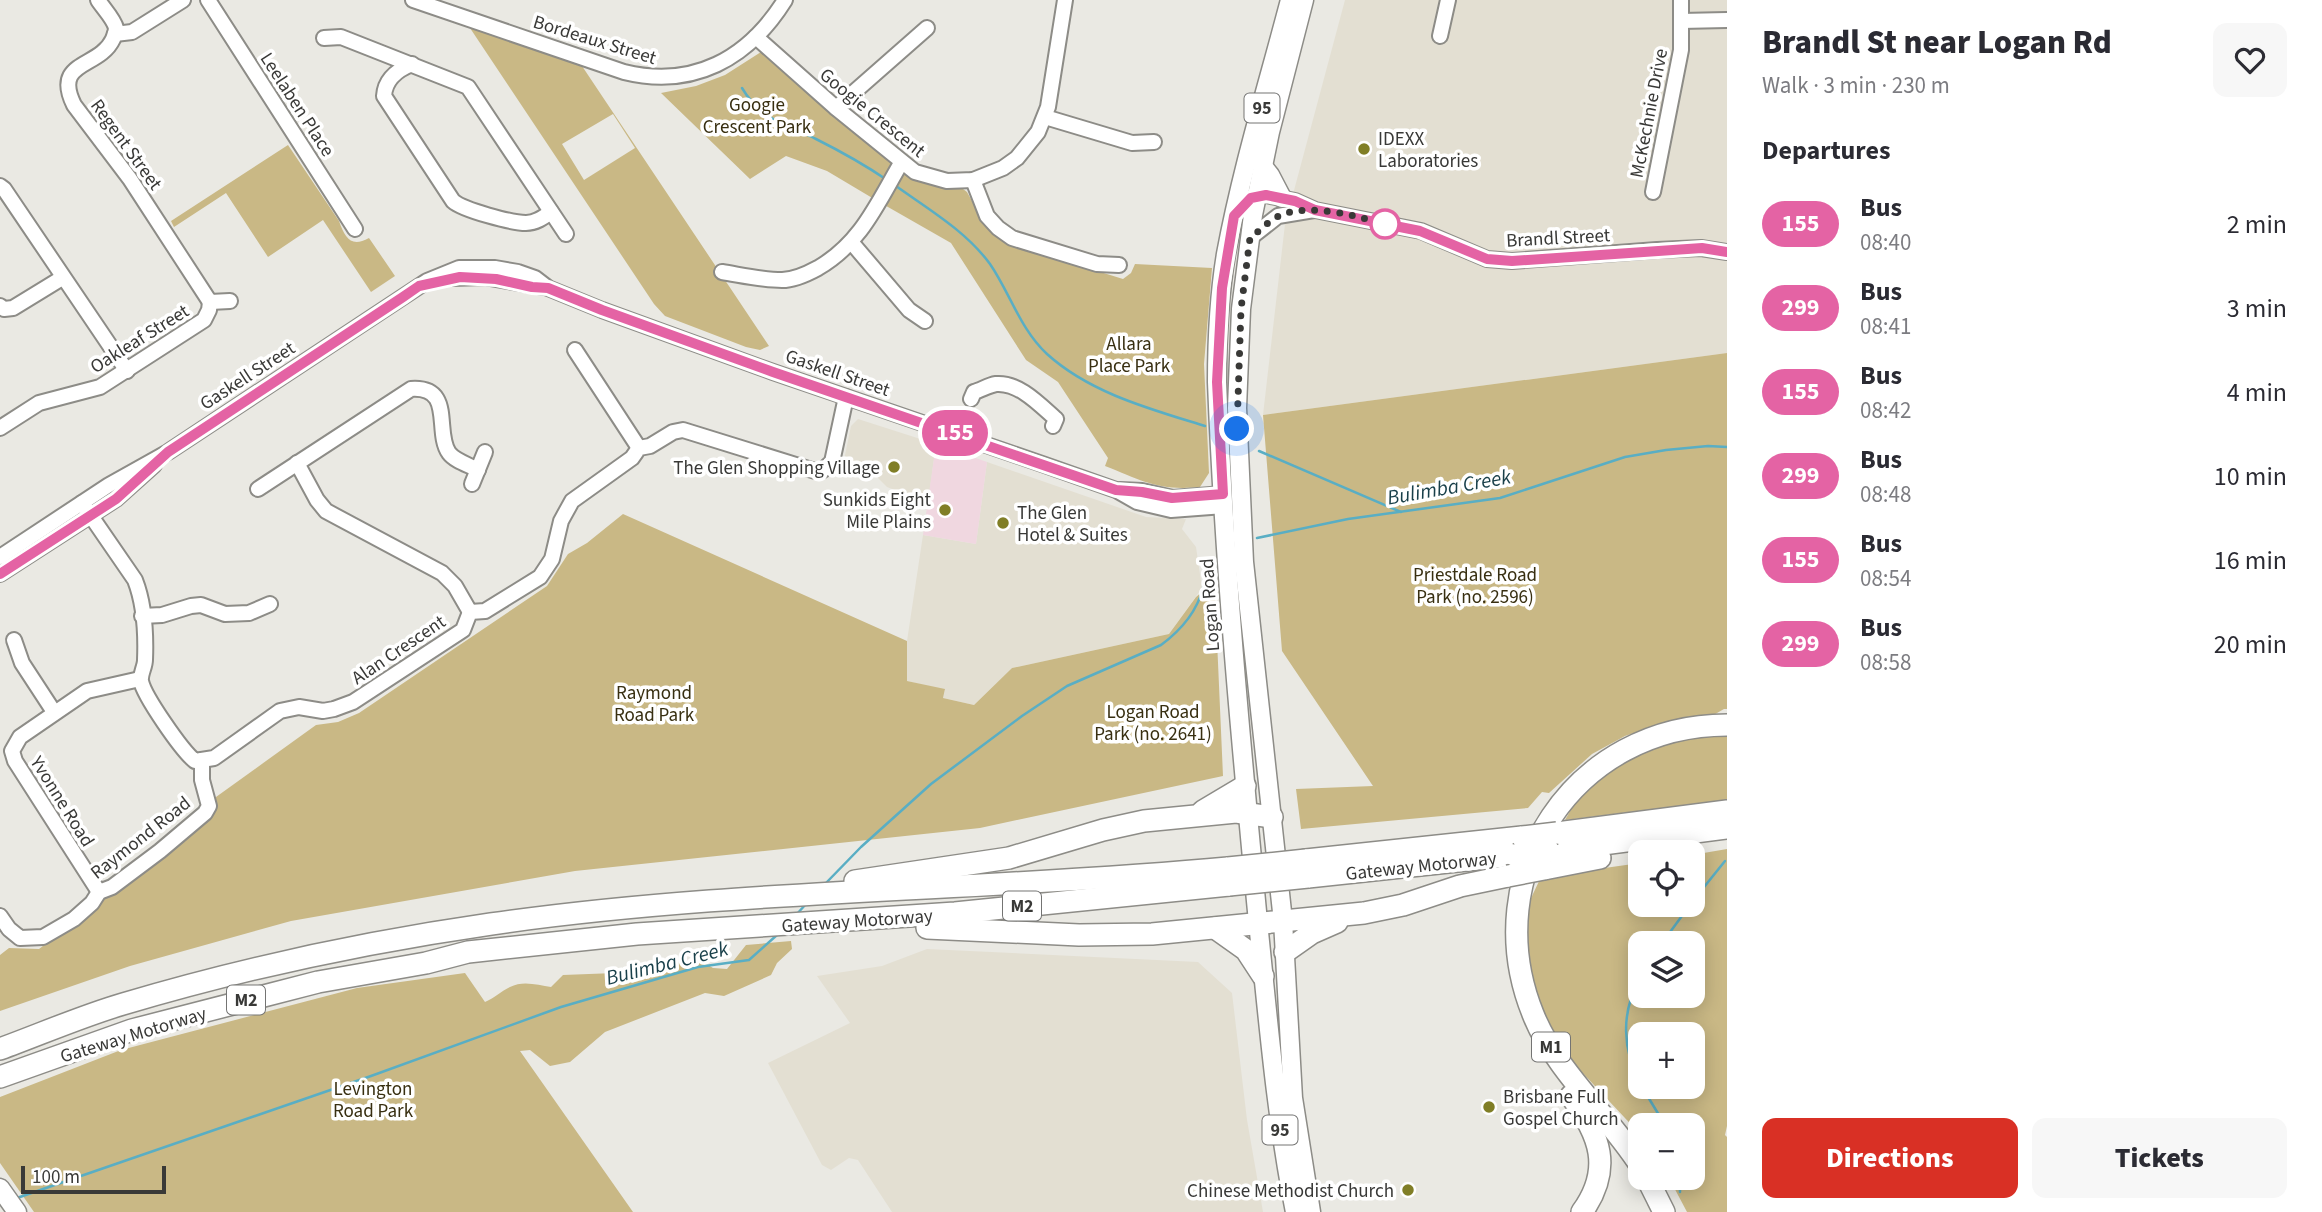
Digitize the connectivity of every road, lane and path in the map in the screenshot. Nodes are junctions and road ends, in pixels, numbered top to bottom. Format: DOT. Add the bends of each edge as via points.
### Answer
graph roads {
  1 [pos="98,0"];
  2 [pos="183,0"];
  3 [pos="208,0"];
  4 [pos="413,0"];
  5 [pos="785,0"];
  6 [pos="1065,0"];
  7 [pos="1290,0"];
  8 [pos="1304,0"];
  9 [pos="1448,0"];
  10 [pos="1681,0"];
  11 [pos="441,5"];
  12 [pos="1681,20"];
  13 [pos="1727,20"];
  14 [pos="927,28"];
  15 [pos="115,34"];
  16 [pos="1440,36"];
  17 [pos="755,37"];
  18 [pos="324,38"];
  19 [pos="412,64"];
  20 [pos="836,108"];
  21 [pos="1045,117"];
  22 [pos="1154,142"];
  23 [pos="901,163"];
  24 [pos="1262,165"];
  25 [pos="973,180"];
  26 [pos="0,186"];
  27 [pos="1653,192"];
  28 [pos="1257,195"];
  29 [pos="1282,198"];
  30 [pos="1315,210"];
  31 [pos="551,212"];
  32 [pos="1234,216"];
  33 [pos="355,229"];
  34 [pos="566,234"];
  35 [pos="1250,238"];
  36 [pos="852,243"];
  37 [pos="1727,252"];
  38 [pos="1119,265"];
  39 [pos="722,272"];
  40 [pos="62,278"];
  41 [pos="230,301"];
  42 [pos="210,302"];
  43 [pos="0,306"];
  44 [pos="925,321"];
  45 [pos="575,350"];
  46 [pos="127,371"];
  47 [pos="846,397"];
  48 [pos="971,399"];
  49 [pos="1053,426"];
  50 [pos="0,428"];
  51 [pos="639,448"];
  52 [pos="168,452"];
  53 [pos="485,452"];
  54 [pos="297,463"];
  55 [pos="258,489"];
  56 [pos="1116,490"];
  57 [pos="1227,502"];
  58 [pos="82,503"];
  59 [pos="91,516"];
  60 [pos="0,557"];
  61 [pos="0,574"];
  62 [pos="270,604"];
  63 [pos="470,612"];
  64 [pos="142,616"];
  65 [pos="14,640"];
  66 [pos="141,679"];
  67 [pos="54,712"];
  68 [pos="1727,725"];
  69 [pos="202,760"];
  70 [pos="1245,786"];
  71 [pos="1727,811"];
  72 [pos="1248,813"];
  73 [pos="1198,815"];
  74 [pos="1272,817"];
  75 [pos="1727,828"];
  76 [pos="1550,851"];
  77 [pos="1228,876"];
  78 [pos="834,889"];
  79 [pos="99,892"];
  80 [pos="1519,906"];
  81 [pos="1343,915"];
  82 [pos="0,916"];
  83 [pos="1283,921"];
  84 [pos="1259,923"];
  85 [pos="813,928"];
  86 [pos="1215,928"];
  87 [pos="1285,952"];
  88 [pos="1263,976"];
  89 [pos="0,1049"];
  90 [pos="0,1077"];
  91 [pos="1628,1148"];
  92 [pos="1653,1190"];
  93 [pos="2,1192"];
  94 [pos="17,1212"];
  95 [pos="1295,1212"];
  96 [pos="1311,1212"];
  97 [pos="1582,1212"];
  98 [pos="1664,1212"];
  1 -- 15 [label="street" via="116,27"];
  2 -- 15 [label="street" via="132,32"];
  3 -- 33 [label="street, Leelaben Place"];
  4 -- 11 [label="street, Bordeaux Street"];
  5 -- 17 [label="street, Bordeaux Street"];
  6 -- 21 [label="street, Googie Crescent"];
  7 -- 32 [label="main road, Logan Road / 95"];
  8 -- 24 [label="main road, Logan Road / 95"];
  9 -- 16 [label="street"];
  10 -- 12 [label="street, McKechnie Drive"];
  11 -- 17 [label="street, Bordeaux Street" via="646,77 704,70 738,53"];
  12 -- 13 [label="street"];
  12 -- 27 [label="street, McKechnie Drive" via="1681,50"];
  14 -- 20 [label="street"];
  15 -- 42 [label="street, Regent Street" via="109,47 72,72 68,92"];
  17 -- 20 [label="street, Googie Crescent"];
  18 -- 19 [label="street" via="341,37"];
  19 -- 31 [label="street" via="468,87"];
  19 -- 31 [label="street" via="384,86 384,96 453,201 464,209 526,223"];
  20 -- 23 [label="street, Googie Crescent"];
  21 -- 22 [label="street" via="1132,143"];
  21 -- 25 [label="street, Googie Crescent" via="1017,158"];
  23 -- 25 [label="street, Googie Crescent" via="929,177"];
  23 -- 36 [label="street"];
  24 -- 28 [label="main road, Logan Road / 95"];
  24 -- 29 [label="main road"];
  25 -- 38 [label="street" via="987,216 1012,238 1097,264"];
  26 -- 40 [label="street"];
  28 -- 29 [label="street, Brandl Street"];
  28 -- 32 [label="street"];
  28 -- 35 [label="main road, Logan Road / 95"];
  29 -- 30 [label="street, Brandl Street"];
  30 -- 35 [label="street, Brandl Street" via="1279,216"];
  30 -- 37 [label="street, Brandl Street" via="1420,231 1487,259 1702,248"];
  31 -- 34 [label="street"];
  32 -- 57 [label="main road, Logan Road / 95" via="1217,343"];
  35 -- 57 [label="main road, Logan Road / 95"];
  36 -- 39 [label="street" via="826,263 793,279"];
  36 -- 44 [label="street" via="909,310"];
  40 -- 43 [label="street" via="13,308"];
  40 -- 46 [label="street"];
  41 -- 42 [label="street"];
  42 -- 46 [label="street, Oakleaf Street" via="204,320"];
  45 -- 51 [label="street"];
  46 -- 50 [label="street, Oakleaf Street" via="100,387 39,403"];
  47 -- 51 [label="street, Alan Crescent" via="835,450 824,470 683,430"];
  47 -- 52 [label="street, Gaskell Street" via="602,310 518,272 474,267 448,271 419,286"];
  47 -- 56 [label="street, Gaskell Street"];
  48 -- 49 [label="street" via="974,392 994,384 1010,387 1026,393 1056,419"];
  51 -- 63 [label="street, Alan Crescent" via="632,458 572,501 561,521 552,559 540,577 485,611"];
  52 -- 58 [label="street, Gaskell Street"];
  52 -- 59 [label="street, Gaskell Street" via="134,485"];
  53 -- 54 [label="street" via="475,477 448,452 441,407 421,388 401,393"];
  54 -- 55 [label="street"];
  54 -- 63 [label="street" via="326,510 442,573"];
  56 -- 57 [label="street, Gaskell Street"];
  56 -- 57 [label="street, Gaskell Street" via="1161,509"];
  57 -- 70 [label="main road, Logan Road / 95" via="1225,531"];
  57 -- 74 [label="main road, Logan Road / 95" via="1244,562"];
  58 -- 59 [label="street"];
  58 -- 60 [label="street, Gaskell Street"];
  59 -- 61 [label="street, Gaskell Street"];
  59 -- 64 [label="street" via="135,580"];
  62 -- 64 [label="street" via="249,613 225,614 191,606"];
  63 -- 69 [label="street, Alan Crescent" via="463,629 353,702 323,711 299,707 280,711 214,758"];
  64 -- 66 [label="street" via="145,659"];
  65 -- 67 [label="street" via="22,663"];
  66 -- 67 [label="street, Yvonne Road" via="87,691"];
  66 -- 69 [label="street" via="186,753 195,761"];
  67 -- 79 [label="street, Yvonne Road" via="15,743 12,751"];
  68 -- 80 [label="highway, M1" via="1690,727 1648,738 1591,772 1556,808 1538,838"];
  69 -- 79 [label="street, Raymond Road" via="209,806 205,813"];
  70 -- 72 [label="main road, Logan Road / 95"];
  70 -- 73 [label="highway"];
  71 -- 76 [label="highway, Gateway Motorway / M2"];
  72 -- 73 [label="highway"];
  72 -- 74 [label="highway"];
  72 -- 84 [label="main road, Logan Road / 95"];
  73 -- 78 [label="highway" via="1121,825 999,860"];
  74 -- 83 [label="main road, Logan Road / 95"];
  75 -- 76 [label="highway, Gateway Motorway / M2"];
  76 -- 77 [label="highway, Gateway Motorway / M2, bridge" via="1518,846"];
  76 -- 81 [label="highway, bridge" via="1508,876 1394,907"];
  77 -- 78 [label="highway, Gateway Motorway / M2"];
  77 -- 85 [label="highway, Gateway Motorway / M2"];
  78 -- 89 [label="highway, Gateway Motorway / M2" via="492,924 327,951 121,1004"];
  79 -- 82 [label="street, Raymond Road" via="74,919 43,937 20,937"];
  80 -- 91 [label="highway, M1" via="1518,958 1533,1016 1562,1063"];
  80 -- 97 [label="highway" via="1508,934 1520,1010 1533,1042 1587,1118 1598,1143 1598,1179"];
  81 -- 83 [label="highway"];
  81 -- 87 [label="highway"];
  83 -- 84 [label="highway"];
  83 -- 87 [label="main road, Logan Road / 95"];
  84 -- 86 [label="highway"];
  84 -- 88 [label="main road, Logan Road / 95"];
  85 -- 86 [label="highway" via="1123,935"];
  85 -- 90 [label="highway, Gateway Motorway / M2" via="636,934 468,952 317,982 132,1030"];
  86 -- 88 [label="highway" via="1242,946"];
  87 -- 96 [label="main road, Logan Road / 95" via="1293,1098"];
  88 -- 95 [label="main road, Logan Road / 95"];
  92 -- 98 [label="highway"];
  93 -- 94 [label="main road"];
}
